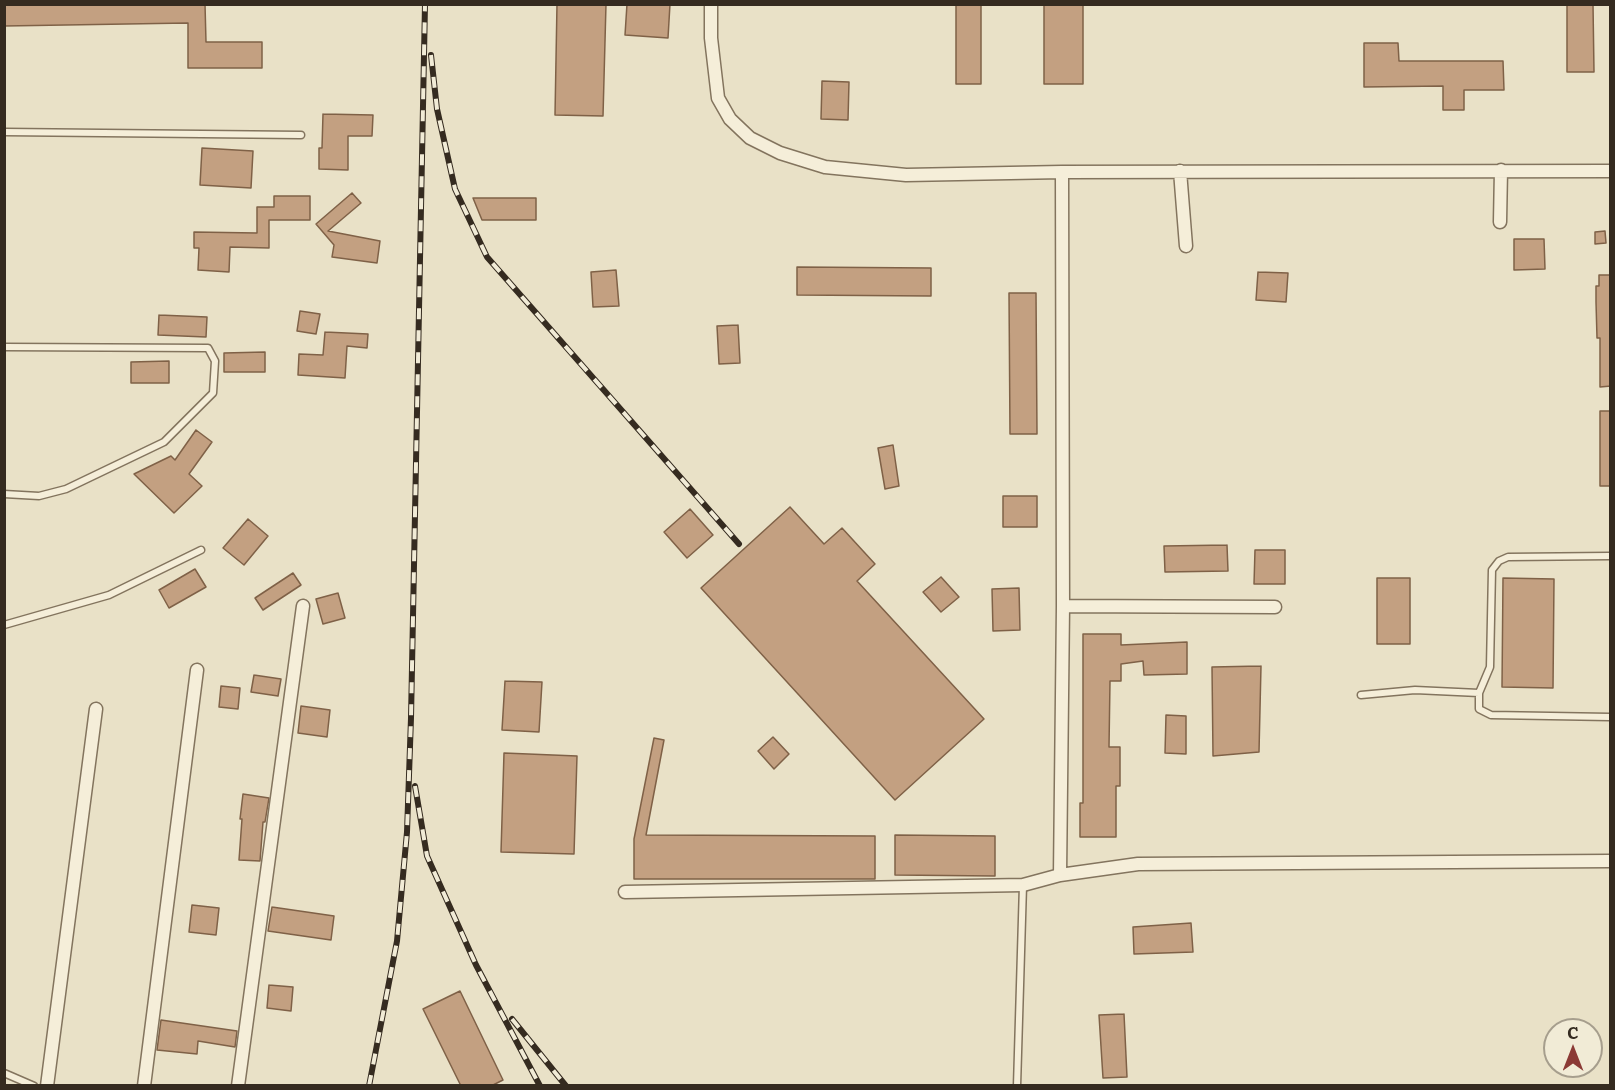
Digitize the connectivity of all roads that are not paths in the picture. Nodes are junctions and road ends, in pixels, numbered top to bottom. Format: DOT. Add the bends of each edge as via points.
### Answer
graph roads {
  1 [pos="711,4"];
  2 [pos="4,132"];
  3 [pos="301,135"];
  4 [pos="1501,170"];
  5 [pos="1180,171"];
  6 [pos="1611,171"];
  7 [pos="1062,172"];
  8 [pos="1500,222"];
  9 [pos="1186,246"];
  10 [pos="4,347"];
  11 [pos="4,494"];
  12 [pos="201,550"];
  13 [pos="1611,556"];
  14 [pos="303,606"];
  15 [pos="1063,606"];
  16 [pos="1275,607"];
  17 [pos="4,625"];
  18 [pos="197,670"];
  19 [pos="1479,693"];
  20 [pos="1362,695"];
  21 [pos="96,709"];
  22 [pos="1611,717"];
  23 [pos="1611,861"];
  24 [pos="1060,875"];
  25 [pos="1023,885"];
  26 [pos="625,892"];
  27 [pos="4,1073"];
  28 [pos="34,1086"];
  29 [pos="47,1086"];
  30 [pos="144,1086"];
  31 [pos="238,1086"];
  32 [pos="1017,1086"];
  1 -- 7 [label="street" via="718,98 729,119 750,138 780,153 825,167 906,175"];
  2 -- 3 [label="lane"];
  4 -- 5 [label="street"];
  4 -- 6 [label="street"];
  4 -- 8 [label="street"];
  5 -- 7 [label="street"];
  5 -- 9 [label="street"];
  7 -- 15 [label="street"];
  10 -- 11 [label="lane" via="208,348 215,361 213,393 164,442 66,489 39,496"];
  12 -- 17 [label="lane" via="109,595"];
  13 -- 19 [label="lane" via="1508,557 1499,561 1492,570 1490,667"];
  14 -- 31 [label="street"];
  15 -- 16 [label="street"];
  15 -- 24 [label="street"];
  18 -- 30 [label="street"];
  19 -- 20 [label="lane" via="1415,690"];
  19 -- 22 [label="lane" via="1479,709 1491,715"];
  21 -- 29 [label="street"];
  23 -- 24 [label="street" via="1138,864"];
  24 -- 25 [label="street"];
  25 -- 26 [label="street"];
  25 -- 32 [label="lane"];
  27 -- 28 [label="lane"];
}
